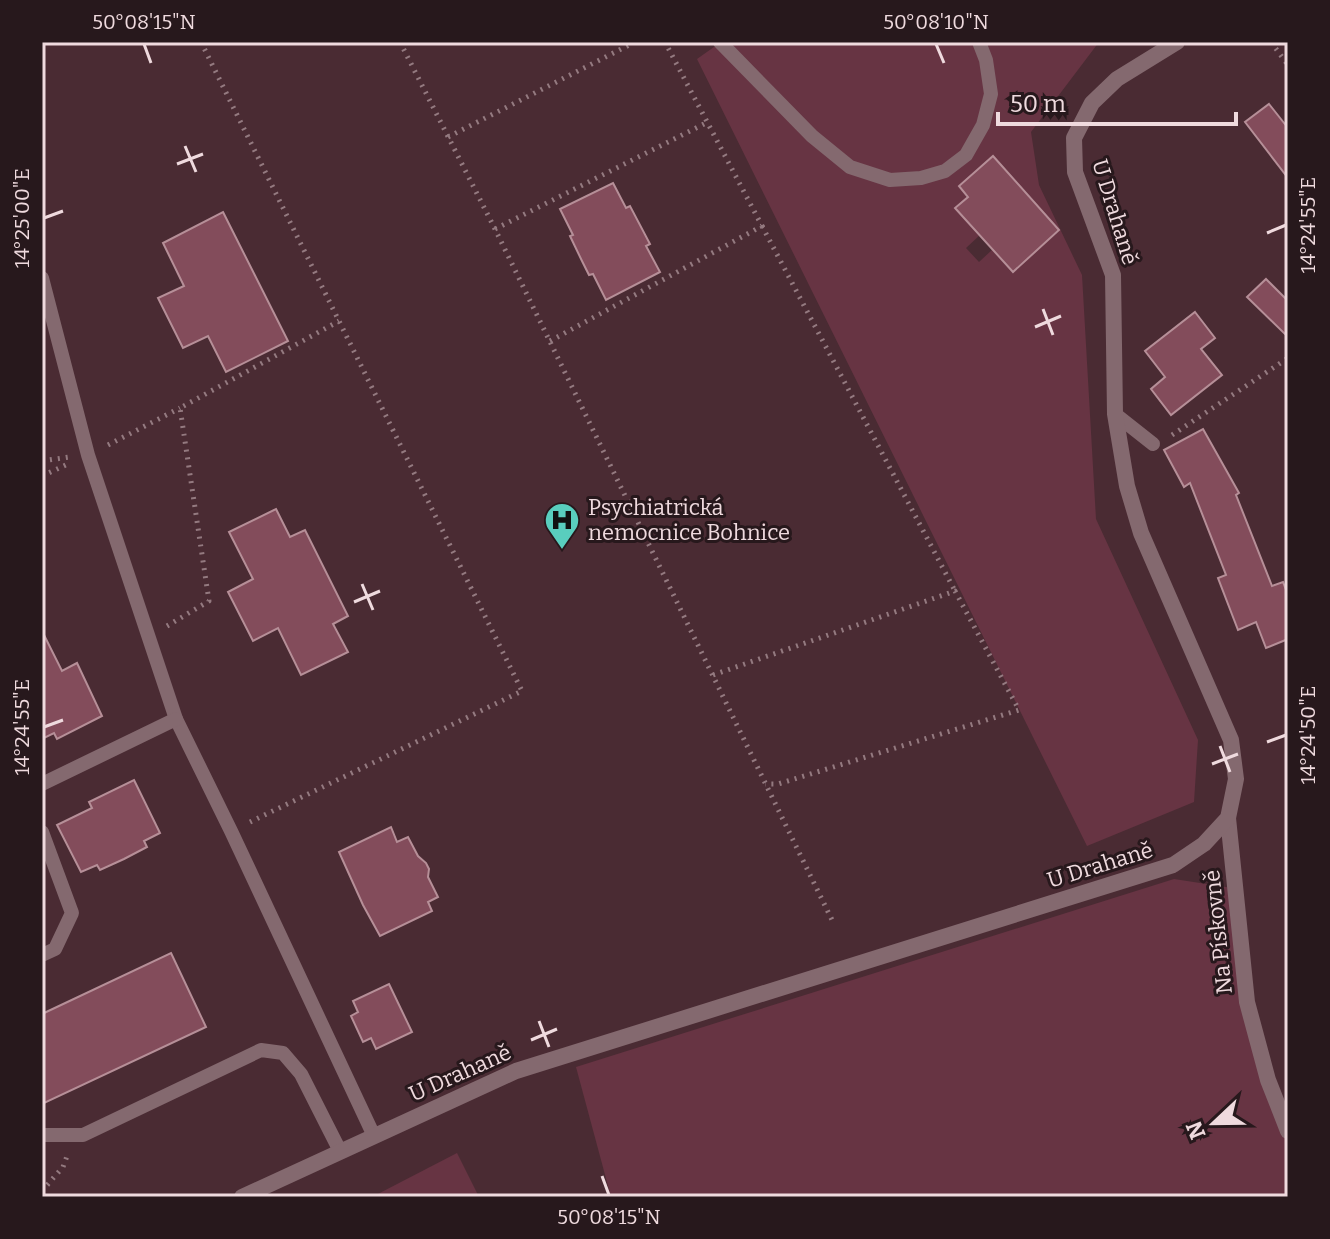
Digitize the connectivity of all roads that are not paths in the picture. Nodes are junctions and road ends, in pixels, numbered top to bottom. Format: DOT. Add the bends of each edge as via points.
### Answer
graph roads {
  1 [pos="720,42"];
  2 [pos="979,42"];
  3 [pos="1177,42"];
  4 [pos="42,278"];
  5 [pos="1115,414"];
  6 [pos="1153,444"];
  7 [pos="176,719"];
  8 [pos="42,784"];
  9 [pos="1228,818"];
  10 [pos="42,832"];
  11 [pos="42,955"];
  12 [pos="1288,1131"];
  13 [pos="42,1135"];
  14 [pos="374,1136"];
  15 [pos="340,1151"];
  16 [pos="262,1192"];
  17 [pos="242,1197"];
  1 -- 2 [label="lane" via="850,167 890,180 945,171 966,155 983,125 991,94"];
  3 -- 5 [label="street, U Drahaně" via="1117,79 1092,103 1074,138 1075,172 1113,275"];
  4 -- 7 [label="lane" via="88,455"];
  5 -- 6 [label="lane"];
  5 -- 9 [label="street, U Drahaně" via="1141,533 1231,740 1236,779"];
  7 -- 8 [label="lane"];
  7 -- 14 [label="lane"];
  9 -- 12 [label="street, Na Pískovně" via="1247,1002"];
  9 -- 14 [label="street, U Drahaně" via="1204,844 1173,865 516,1071"];
  10 -- 11 [label="lane" via="72,913 55,949"];
  13 -- 15 [label="lane" via="83,1135 261,1050 283,1053 301,1074"];
  14 -- 15 [label="street, U Drahaně"];
  15 -- 16 [label="street, U Drahaně"];
  16 -- 17 [label="street, U Drahaně"];
}
